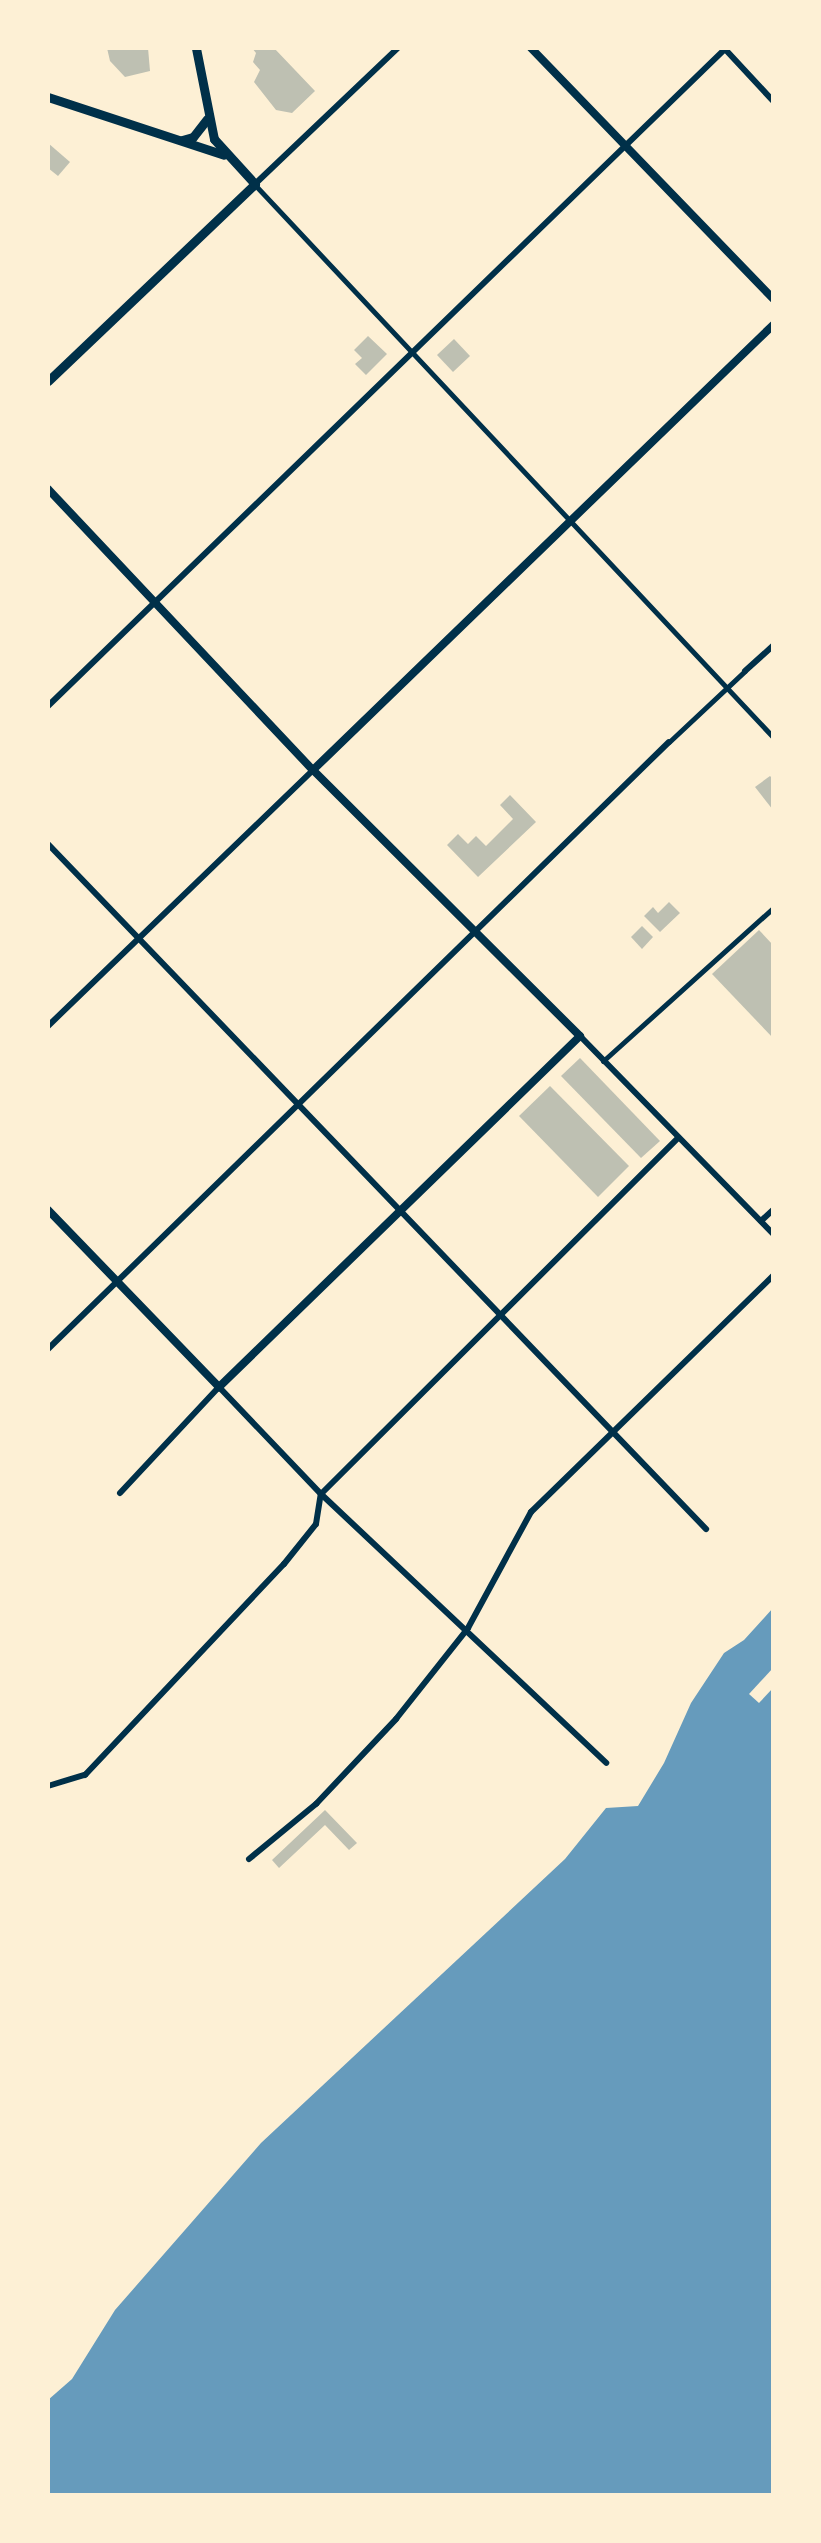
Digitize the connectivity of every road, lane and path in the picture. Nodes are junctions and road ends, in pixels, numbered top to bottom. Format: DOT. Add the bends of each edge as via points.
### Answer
graph roads {
  1 [pos="196,48"];
  2 [pos="398,48"];
  3 [pos="531,48"];
  4 [pos="725,48"];
  5 [pos="50,100"];
  6 [pos="773,101"];
  7 [pos="207,119"];
  8 [pos="182,140"];
  9 [pos="625,146"];
  10 [pos="224,155"];
  11 [pos="255,184"];
  12 [pos="773,299"];
  13 [pos="773,325"];
  14 [pos="412,354"];
  15 [pos="48,381"];
  16 [pos="48,489"];
  17 [pos="573,524"];
  18 [pos="155,601"];
  19 [pos="773,646"];
  20 [pos="745,671"];
  21 [pos="726,688"];
  22 [pos="48,706"];
  23 [pos="773,737"];
  24 [pos="669,742"];
  25 [pos="313,770"];
  26 [pos="48,844"];
  27 [pos="773,908"];
  28 [pos="474,928"];
  29 [pos="140,939"];
  30 [pos="48,1026"];
  31 [pos="580,1036"];
  32 [pos="603,1061"];
  33 [pos="299,1101"];
  34 [pos="678,1138"];
  35 [pos="48,1210"];
  36 [pos="773,1210"];
  37 [pos="402,1212"];
  38 [pos="761,1221"];
  39 [pos="773,1234"];
  40 [pos="773,1276"];
  41 [pos="115,1280"];
  42 [pos="502,1313"];
  43 [pos="48,1349"];
  44 [pos="219,1387"];
  45 [pos="612,1430"];
  46 [pos="120,1493"];
  47 [pos="321,1494"];
  48 [pos="706,1529"];
  49 [pos="468,1628"];
  50 [pos="606,1763"];
  51 [pos="48,1786"];
  52 [pos="249,1859"];
  1 -- 7 [label="main road"];
  2 -- 11 [label="street"];
  3 -- 9 [label="street"];
  4 -- 6 [label="street"];
  4 -- 9 [label="street"];
  5 -- 8 [label="main road"];
  7 -- 8 [label="main road" via="202,130"];
  7 -- 10 [label="main road"];
  8 -- 10 [label="main road"];
  9 -- 12 [label="street"];
  9 -- 14 [label="street"];
  10 -- 11 [label="main road"];
  11 -- 14 [label="street"];
  11 -- 15 [label="main road"];
  13 -- 17 [label="street"];
  14 -- 17 [label="street"];
  14 -- 18 [label="street"];
  16 -- 18 [label="street"];
  17 -- 21 [label="street"];
  17 -- 25 [label="street"];
  18 -- 22 [label="street"];
  18 -- 25 [label="street"];
  19 -- 20 [label="street"];
  20 -- 21 [label="street"];
  21 -- 23 [label="street"];
  21 -- 24 [label="street"];
  24 -- 28 [label="street"];
  25 -- 28 [label="street"];
  25 -- 29 [label="street"];
  26 -- 29 [label="street"];
  27 -- 32 [label="street"];
  28 -- 31 [label="street"];
  28 -- 33 [label="street"];
  29 -- 30 [label="street"];
  29 -- 33 [label="street"];
  31 -- 32 [label="street"];
  31 -- 37 [label="street"];
  32 -- 34 [label="street"];
  33 -- 37 [label="street"];
  33 -- 41 [label="street"];
  34 -- 38 [label="street"];
  34 -- 42 [label="street"];
  35 -- 41 [label="street"];
  36 -- 38 [label="street"];
  37 -- 42 [label="street"];
  37 -- 44 [label="street"];
  38 -- 39 [label="street"];
  40 -- 45 [label="street"];
  41 -- 43 [label="street"];
  41 -- 44 [label="street"];
  42 -- 45 [label="street"];
  42 -- 47 [label="street"];
  44 -- 46 [label="street"];
  44 -- 47 [label="street"];
  45 -- 48 [label="street"];
  45 -- 49 [label="street" via="531,1512"];
  47 -- 49 [label="street"];
  47 -- 51 [label="street" via="316,1524 284,1564 85,1775"];
  49 -- 50 [label="street"];
  49 -- 52 [label="street" via="396,1719 316,1804"];
}
